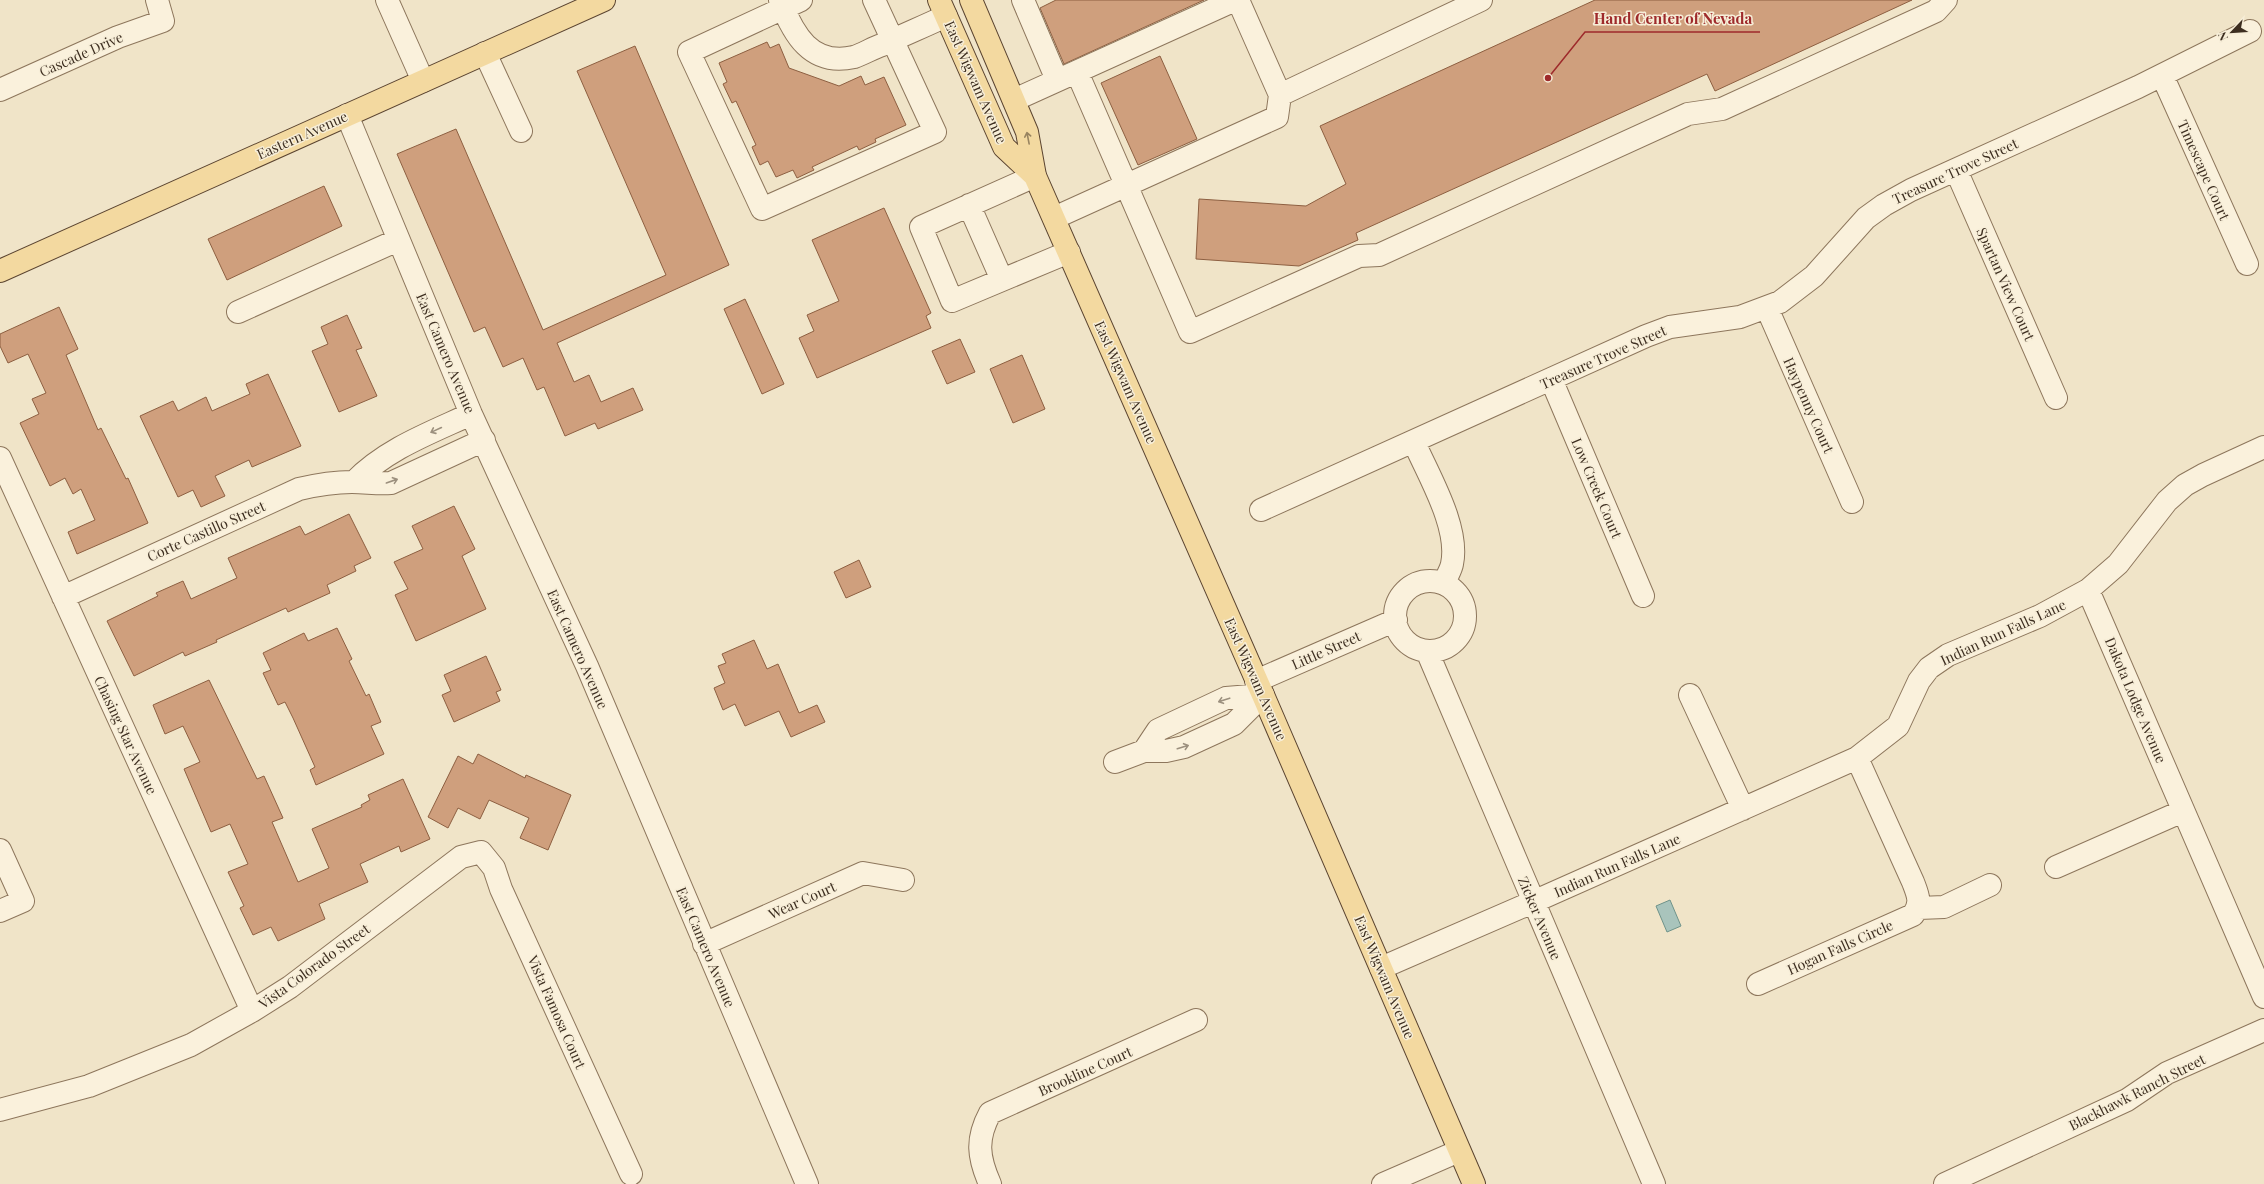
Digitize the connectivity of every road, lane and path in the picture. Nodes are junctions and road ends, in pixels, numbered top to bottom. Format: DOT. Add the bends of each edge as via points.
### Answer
graph roads {
  1 [pos="157,0"];
  2 [pos="387,0"];
  3 [pos="604,0"];
  4 [pos="874,0"];
  5 [pos="1022,0"];
  6 [pos="1237,0"];
  7 [pos="1481,0"];
  8 [pos="1946,0"];
  9 [pos="976,1"];
  10 [pos="788,3"];
  11 [pos="943,8"];
  12 [pos="2250,31"];
  13 [pos="893,40"];
  14 [pos="485,53"];
  15 [pos="1077,72"];
  16 [pos="2162,75"];
  17 [pos="1057,80"];
  18 [pos="423,82"];
  19 [pos="0,90"];
  20 [pos="1280,95"];
  21 [pos="1014,100"];
  22 [pos="347,115"];
  23 [pos="521,131"];
  24 [pos="1956,170"];
  25 [pos="1035,176"];
  26 [pos="1126,185"];
  27 [pos="970,205"];
  28 [pos="1054,218"];
  29 [pos="398,240"];
  30 [pos="1069,252"];
  31 [pos="2247,264"];
  32 [pos="0,271"];
  33 [pos="1002,280"];
  34 [pos="1767,308"];
  35 [pos="238,312"];
  36 [pos="1551,379"];
  37 [pos="2056,398"];
  38 [pos="471,414"];
  39 [pos="484,440"];
  40 [pos="1414,442"];
  41 [pos="405,445"];
  42 [pos="2264,447"];
  43 [pos="0,458"];
  44 [pos="416,470"];
  45 [pos="354,482"];
  46 [pos="1852,502"];
  47 [pos="1261,510"];
  48 [pos="1444,584"];
  49 [pos="2088,590"];
  50 [pos="62,596"];
  51 [pos="1644,596"];
  52 [pos="1396,620"];
  53 [pos="1427,651"];
  54 [pos="1260,688"];
  55 [pos="1690,695"];
  56 [pos="1857,758"];
  57 [pos="1115,762"];
  58 [pos="1743,809"];
  59 [pos="2183,811"];
  60 [pos="0,850"];
  61 [pos="481,852"];
  62 [pos="2056,867"];
  63 [pos="903,880"];
  64 [pos="1990,885"];
  65 [pos="1533,902"];
  66 [pos="1919,908"];
  67 [pos="0,911"];
  68 [pos="704,944"];
  69 [pos="1381,968"];
  70 [pos="1758,984"];
  71 [pos="2264,997"];
  72 [pos="252,1011"];
  73 [pos="1196,1020"];
  74 [pos="2264,1030"];
  75 [pos="0,1110"];
  76 [pos="1460,1151"];
  77 [pos="631,1174"];
  78 [pos="807,1184"];
  79 [pos="990,1184"];
  80 [pos="1383,1184"];
  81 [pos="1474,1184"];
  82 [pos="1654,1184"];
  83 [pos="1945,1184"];
  1 -- 19 [label="street, Cascade Drive" via="163,21 118,37"];
  2 -- 18 [label="street"];
  3 -- 14 [label="main road, Eastern Avenue"];
  4 -- 13 [label="street"];
  5 -- 17 [label="street"];
  6 -- 15 [label="street"];
  6 -- 20 [label="street"];
  7 -- 20 [label="street"];
  8 -- 26 [label="street" via="1936,11 1722,109 1688,114 1379,255 1360,256 1190,332"];
  9 -- 21 [label="main road, East Wigwam Avenue"];
  10 -- 13 [label="street" via="794,31 804,44 819,55 837,59 854,56"];
  10 -- 13 [label="street" via="689,52 762,208 935,132"];
  11 -- 13 [label="street"];
  11 -- 25 [label="main road, East Wigwam Avenue" via="1004,146"];
  12 -- 16 [label="street, Treasure Trove Street"];
  14 -- 18 [label="main road, Eastern Avenue"];
  14 -- 23 [label="street"];
  15 -- 17 [label="street"];
  15 -- 26 [label="street"];
  16 -- 24 [label="street, Treasure Trove Street"];
  16 -- 31 [label="street, Timescape Court"];
  17 -- 21 [label="street"];
  18 -- 22 [label="main road, Eastern Avenue"];
  20 -- 26 [label="street" via="1277,117"];
  25 -- 21 [label="main road, East Wigwam Avenue, one-way" via="1027,132"];
  22 -- 29 [label="street, East Camero Avenue"];
  22 -- 32 [label="main road, Eastern Avenue"];
  24 -- 34 [label="street, Treasure Trove Street" via="1884,205 1866,218 1814,276 1780,302"];
  24 -- 37 [label="street, Spartan View Court"];
  25 -- 27 [label="street"];
  25 -- 28 [label="main road, East Wigwam Avenue"];
  26 -- 28 [label="street"];
  27 -- 33 [label="street"];
  27 -- 33 [label="street" via="920,227 952,301"];
  28 -- 30 [label="main road, East Wigwam Avenue"];
  29 -- 35 [label="street"];
  29 -- 38 [label="street, East Camero Avenue"];
  30 -- 33 [label="street"];
  30 -- 54 [label="main road, East Wigwam Avenue"];
  34 -- 36 [label="street, Treasure Trove Street" via="1717,322 1670,327"];
  34 -- 46 [label="street, Haypenny Court"];
  36 -- 40 [label="street, Treasure Trove Street"];
  36 -- 51 [label="street, Low Creek Court"];
  38 -- 39 [label="street, East Camero Avenue"];
  38 -- 41 [label="street, one-way"];
  39 -- 44 [label="street, Corte Castillo Street"];
  39 -- 68 [label="street, East Camero Avenue" via="587,666"];
  40 -- 47 [label="street, Treasure Trove Street"];
  40 -- 48 [label="street" via="1447,518 1453,543 1452,564"];
  41 -- 44 [label="street"];
  41 -- 45 [label="street" via="376,461"];
  42 -- 49 [label="street, Indian Run Falls Lane" via="2185,485 2167,501 2118,564"];
  43 -- 50 [label="street, Chasing Star Avenue"];
  45 -- 44 [label="street, Corte Castillo Street, one-way" via="391,483"];
  45 -- 50 [label="street, Corte Castillo Street" via="299,489"];
  48 -- 52 [label="street" via="1433,581 1411,586 1397,603"];
  48 -- 53 [label="street" via="1460,598 1464,608 1464,624 1456,639 1448,646"];
  49 -- 56 [label="street, Indian Run Falls Lane" via="2040,616 1948,656 1929,668 1919,681 1898,726"];
  49 -- 59 [label="street, Dakota Lodge Avenue"];
  50 -- 72 [label="street, Chasing Star Avenue"];
  52 -- 53 [label="street" via="1400,635 1408,643"];
  52 -- 54 [label="street, Little Street"];
  53 -- 65 [label="street, Zicker Avenue"];
  54 -- 57 [label="street" via="1234,724 1184,747 1166,751 1144,751"];
  54 -- 69 [label="main road, East Wigwam Avenue"];
  55 -- 58 [label="street"];
  56 -- 58 [label="street, Indian Run Falls Lane"];
  56 -- 66 [label="street" via="1913,882 1919,898"];
  58 -- 65 [label="street, Indian Run Falls Lane"];
  59 -- 62 [label="street"];
  59 -- 71 [label="street, Dakota Lodge Avenue"];
  60 -- 67 [label="street" via="23,901"];
  61 -- 72 [label="street, Vista Colorado Street" via="460,857 290,987"];
  61 -- 77 [label="street, Vista Famosa Court" via="494,868 501,889"];
  63 -- 68 [label="street, Wear Court" via="864,873"];
  64 -- 66 [label="street" via="1944,907"];
  65 -- 69 [label="street, Indian Run Falls Lane"];
  65 -- 82 [label="street, Zicker Avenue"];
  66 -- 70 [label="street, Hogan Falls Circle" via="1913,915"];
  68 -- 78 [label="street, East Camero Avenue"];
  69 -- 76 [label="main road, East Wigwam Avenue"];
  72 -- 75 [label="street, Vista Colorado Street" via="191,1045 128,1072 89,1086"];
  73 -- 79 [label="street, Brookline Court" via="990,1113 981,1129 980,1149"];
  74 -- 83 [label="street, Blackhawk Ranch Street" via="2168,1073 2127,1100"];
  76 -- 80 [label="street"];
  76 -- 81 [label="main road, East Wigwam Avenue"];
}
